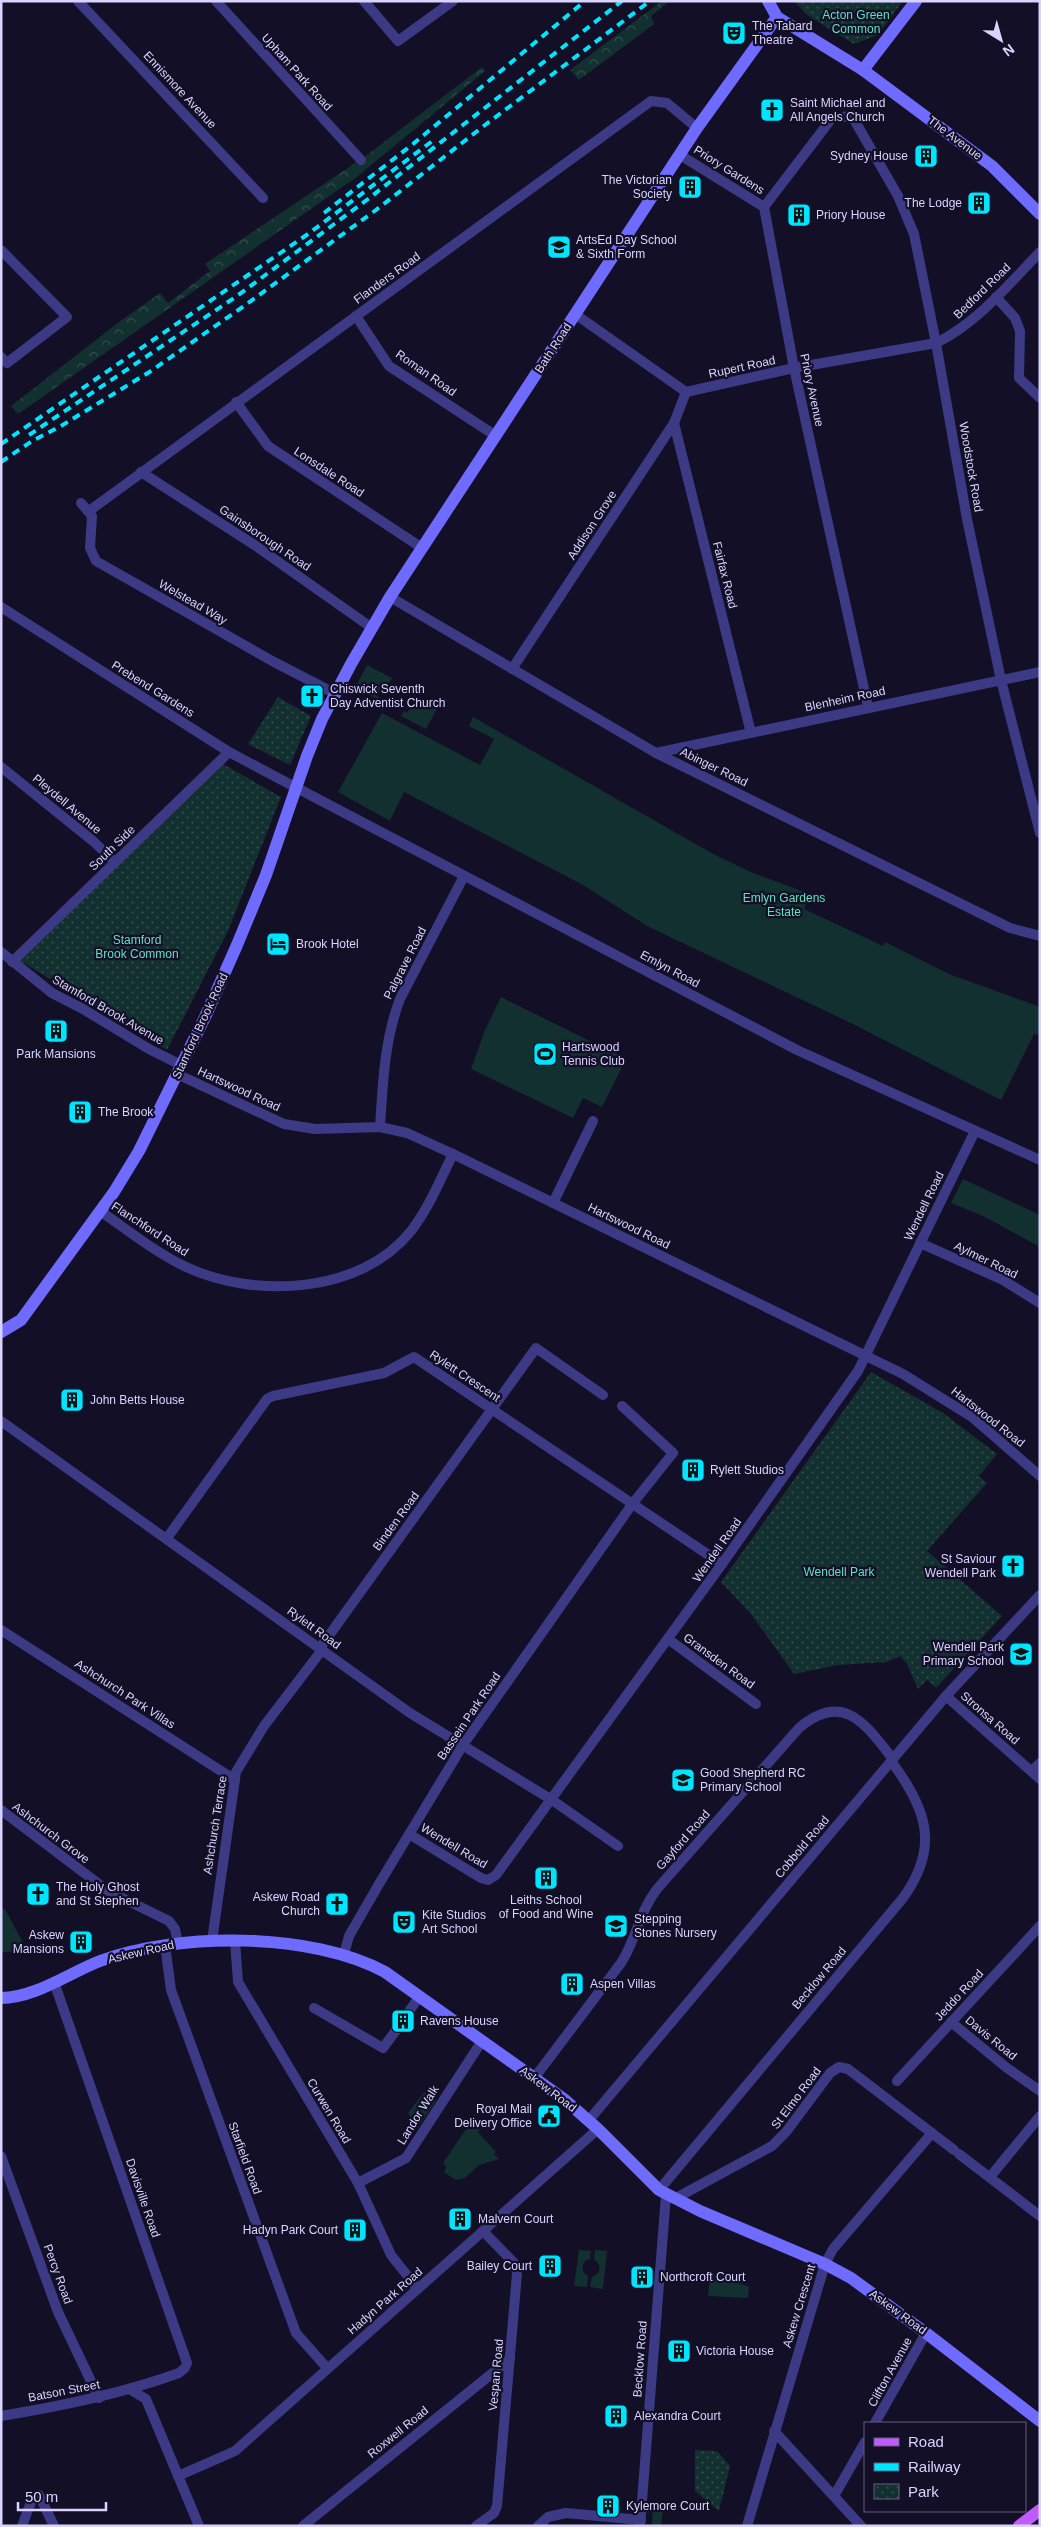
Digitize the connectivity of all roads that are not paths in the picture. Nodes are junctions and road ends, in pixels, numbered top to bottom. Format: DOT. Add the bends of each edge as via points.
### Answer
graph roads {
  1 [pos="78,1"];
  2 [pos="216,1"];
  3 [pos="364,1"];
  4 [pos="453,1"];
  5 [pos="768,1"];
  6 [pos="916,1"];
  7 [pos="777,17"];
  8 [pos="863,70"];
  9 [pos="697,128"];
  10 [pos="680,155"];
  11 [pos="361,160"];
  12 [pos="263,198"];
  13 [pos="764,207"];
  14 [pos="1040,214"];
  15 [pos="1,250"];
  16 [pos="1040,252"];
  17 [pos="996,298"];
  18 [pos="576,314"];
  19 [pos="356,316"];
  20 [pos="936,343"];
  21 [pos="1,357"];
  22 [pos="794,368"];
  23 [pos="686,392"];
  24 [pos="1040,398"];
  25 [pos="236,402"];
  26 [pos="674,422"];
  27 [pos="496,436"];
  28 [pos="141,472"];
  29 [pos="81,503"];
  30 [pos="91,509"];
  31 [pos="422,548"];
  32 [pos="390,597"];
  33 [pos="1,607"];
  34 [pos="372,628"];
  35 [pos="512,669"];
  36 [pos="1040,672"];
  37 [pos="1001,680"];
  38 [pos="337,690"];
  39 [pos="868,707"];
  40 [pos="751,733"];
  41 [pos="229,752"];
  42 [pos="656,752"];
  43 [pos="1,767"];
  44 [pos="294,787"];
  45 [pos="1037,811"];
  46 [pos="1040,834"];
  47 [pos="115,862"];
  48 [pos="464,876"];
  49 [pos="1040,936"];
  50 [pos="1,952"];
  51 [pos="12,962"];
  52 [pos="179,1070"];
  53 [pos="593,1121"];
  54 [pos="380,1127"];
  55 [pos="975,1131"];
  56 [pos="453,1154"];
  57 [pos="1040,1160"];
  58 [pos="553,1202"];
  59 [pos="100,1211"];
  60 [pos="920,1243"];
  61 [pos="1040,1303"];
  62 [pos="1,1332"];
  63 [pos="866,1355"];
  64 [pos="603,1394"];
  65 [pos="622,1406"];
  66 [pos="492,1409"];
  67 [pos="1,1421"];
  68 [pos="1040,1476"];
  69 [pos="632,1503"];
  70 [pos="167,1538"];
  71 [pos="722,1564"];
  72 [pos="1040,1595"];
  73 [pos="1,1630"];
  74 [pos="668,1639"];
  75 [pos="321,1649"];
  76 [pos="946,1696"];
  77 [pos="756,1704"];
  78 [pos="463,1746"];
  79 [pos="892,1760"];
  80 [pos="1040,1763"];
  81 [pos="1036,1775"];
  82 [pos="234,1780"];
  83 [pos="552,1800"];
  84 [pos="1,1810"];
  85 [pos="409,1834"];
  86 [pos="618,1846"];
  87 [pos="1040,1926"];
  88 [pos="212,1941"];
  89 [pos="235,1941"];
  90 [pos="171,1944"];
  91 [pos="344,1954"];
  92 [pos="54,1982"];
  93 [pos="419,1996"];
  94 [pos="1,1998"];
  95 [pos="314,2008"];
  96 [pos="410,2010"];
  97 [pos="951,2022"];
  98 [pos="397,2029"];
  99 [pos="482,2041"];
  100 [pos="534,2077"];
  101 [pos="897,2081"];
  102 [pos="1040,2091"];
  103 [pos="1040,2116"];
  104 [pos="593,2125"];
  105 [pos="932,2133"];
  106 [pos="1,2156"];
  107 [pos="990,2177"];
  108 [pos="358,2183"];
  109 [pos="666,2195"];
  110 [pos="1040,2216"];
  111 [pos="483,2231"];
  112 [pos="825,2264"];
  113 [pos="418,2289"];
  114 [pos="926,2332"];
  115 [pos="510,2359"];
  116 [pos="327,2368"];
  117 [pos="131,2390"];
  118 [pos="99,2398"];
  119 [pos="1,2416"];
  120 [pos="1040,2421"];
  121 [pos="876,2422"];
  122 [pos="774,2431"];
  123 [pos="864,2444"];
  124 [pos="178,2476"];
  125 [pos="834,2496"];
  126 [pos="1040,2510"];
  127 [pos="641,2523"];
  128 [pos="22,2526"];
  129 [pos="54,2526"];
  130 [pos="199,2526"];
  131 [pos="303,2526"];
  132 [pos="476,2526"];
  133 [pos="538,2526"];
  134 [pos="747,2526"];
  135 [pos="861,2526"];
  136 [pos="1019,2526"];
  1 -- 12 [label="street, Ennismore Avenue"];
  2 -- 11 [label="street, Upham Park Road"];
  3 -- 4 [label="street" via="398,41"];
  5 -- 7 [label="main road"];
  6 -- 8 [label="main road"];
  7 -- 8 [label="main road, The Avenue"];
  7 -- 9 [label="main road, Bath Road"];
  8 -- 14 [label="main road, The Avenue" via="992,166"];
  9 -- 10 [label="main road, Bath Road"];
  9 -- 19 [label="street, Flanders Road" via="667,103 651,101"];
  10 -- 13 [label="street, Priory Gardens"];
  10 -- 18 [label="main road, Bath Road"];
  13 -- 20 [label="street, Woodstock Road" via="832,118 852,116 898,196 914,234"];
  13 -- 22 [label="street, Priory Avenue"];
  15 -- 21 [label="street" via="67,317 7,363"];
  16 -- 17 [label="street, Bedford Road"];
  17 -- 20 [label="street, Bedford Road" via="956,333"];
  17 -- 24 [label="street" via="1015,318 1020,330 1020,378"];
  18 -- 23 [label="street"];
  18 -- 27 [label="main road, Bath Road"];
  19 -- 25 [label="street, Flanders Road"];
  19 -- 27 [label="street, Roman Road" via="389,366"];
  20 -- 22 [label="street, Rupert Road"];
  20 -- 37 [label="street, Woodstock Road" via="967,519"];
  22 -- 23 [label="street, Rupert Road"];
  22 -- 39 [label="street, Priory Avenue"];
  23 -- 26 [label="street, Addison Grove"];
  25 -- 28 [label="street, Flanders Road"];
  25 -- 31 [label="street, Lonsdale Road" via="268,446"];
  26 -- 35 [label="street, Addison Grove"];
  26 -- 40 [label="street, Fairfax Road"];
  27 -- 31 [label="main road, Bath Road"];
  28 -- 30 [label="street, Flanders Road"];
  28 -- 34 [label="street, Gainsborough Road" via="256,546"];
  29 -- 30 [label="street"];
  30 -- 38 [label="street, Welstead Way" via="90,548 96,561 274,662"];
  31 -- 32 [label="main road, Bath Road"];
  32 -- 34 [label="main road, Bath Road"];
  32 -- 35 [label="street, Abinger Road"];
  33 -- 41 [label="street, Prebend Gardens"];
  34 -- 38 [label="main road, Bath Road"];
  35 -- 42 [label="street, Abinger Road"];
  36 -- 37 [label="street, Blenheim Road"];
  37 -- 39 [label="street, Blenheim Road"];
  37 -- 45 [label="street, Woodstock Road"];
  38 -- 44 [label="main road, Stamford Brook Road"];
  39 -- 40 [label="street, Blenheim Road"];
  40 -- 42 [label="street, Blenheim Road"];
  41 -- 44 [label="street, Prebend Gardens"];
  41 -- 47 [label="street, South Side"];
  42 -- 49 [label="street, Abinger Road" via="1010,928"];
  43 -- 47 [label="street, Pleydell Avenue"];
  44 -- 48 [label="street, Emlyn Road"];
  44 -- 52 [label="main road, Stamford Brook Road" via="266,875"];
  45 -- 46 [label="street, Woodstock Road"];
  47 -- 51 [label="street, South Side"];
  48 -- 54 [label="street, Palgrave Road" via="392,1019 387,1040"];
  48 -- 55 [label="street, Emlyn Road" via="797,1050"];
  50 -- 51 [label="street, Stamford Brook Avenue"];
  51 -- 52 [label="street, Stamford Brook Avenue" via="52,993"];
  52 -- 54 [label="street, Hartswood Road" via="271,1119 291,1126 315,1129"];
  52 -- 59 [label="main road, Stamford Brook Road" via="138,1151"];
  53 -- 58 [label="street"];
  54 -- 56 [label="street, Hartswood Road" via="407,1133"];
  55 -- 57 [label="street, Emlyn Road"];
  55 -- 60 [label="street, Wendell Road"];
  56 -- 58 [label="street, Hartswood Road"];
  56 -- 59 [label="street, Flanchford Road" via="428,1204 404,1239 367,1268 329,1282 272,1285 210,1276 176,1262"];
  58 -- 63 [label="street, Hartswood Road"];
  59 -- 62 [label="main road, Stamford Brook Road" via="21,1320"];
  60 -- 61 [label="street, Aylmer Road" via="988,1272"];
  60 -- 63 [label="street, Wendell Road"];
  63 -- 68 [label="street, Hartswood Road" via="952,1403"];
  63 -- 71 [label="street, Wendell Road"];
  64 -- 66 [label="street, Binden Road" via="536,1348"];
  65 -- 69 [label="street, Bassein Park Road" via="673,1452"];
  66 -- 69 [label="street, Rylett Crescent"];
  66 -- 70 [label="street, Rylett Crescent" via="414,1357 384,1373 272,1396"];
  66 -- 75 [label="street, Binden Road"];
  67 -- 70 [label="street, Rylett Road"];
  69 -- 71 [label="street, Rylett Crescent"];
  69 -- 78 [label="street, Bassein Park Road"];
  70 -- 75 [label="street, Rylett Road"];
  71 -- 74 [label="street, Wendell Road"];
  72 -- 76 [label="street, Cobbold Road"];
  73 -- 82 [label="street, Ashchurch Park Villas"];
  74 -- 77 [label="street, Gransden Road"];
  74 -- 83 [label="street, Wendell Road"];
  75 -- 78 [label="street, Rylett Road" via="410,1713"];
  75 -- 82 [label="street, Ashchurch Terrace" via="264,1726 240,1764"];
  76 -- 79 [label="street, Cobbold Road"];
  76 -- 81 [label="street, Stronsa Road"];
  78 -- 83 [label="street, Rylett Road"];
  78 -- 85 [label="street, Bassein Park Road"];
  79 -- 100 [label="street, Gayford Road" via="867,1726 850,1715 820,1714 799,1728 651,1897 641,1912 621,1963"];
  79 -- 104 [label="street, Cobbold Road"];
  79 -- 109 [label="street, Becklow Road" via="908,1784 924,1821 926,1844 917,1877"];
  80 -- 81 [label="street"];
  82 -- 88 [label="street, Ashchurch Terrace"];
  83 -- 85 [label="street, Wendell Road" via="496,1875 488,1880"];
  83 -- 86 [label="street, Rylett Road"];
  84 -- 90 [label="street, Ashchurch Grove" via="108,1891 169,1921 175,1930"];
  85 -- 91 [label="street, Bassein Park Road" via="349,1936"];
  87 -- 97 [label="street, Jeddo Road"];
  88 -- 89 [label="main road, Askew Road"];
  88 -- 90 [label="main road, Askew Road"];
  89 -- 91 [label="main road, Askew Road" via="286,1944"];
  89 -- 108 [label="street, Curwen Road" via="238,1982"];
  90 -- 92 [label="main road, Askew Road" via="101,1961"];
  90 -- 116 [label="street, Starfield Road" via="171,1990 296,2333"];
  91 -- 93 [label="main road, Askew Road" via="385,1972"];
  92 -- 94 [label="main road, Askew Road" via="23,1995"];
  92 -- 117 [label="street, Davisville Road" via="187,2359 183,2371"];
  93 -- 96 [label="street"];
  93 -- 99 [label="main road, Askew Road"];
  95 -- 98 [label="street" via="383,2048"];
  97 -- 101 [label="street, Jeddo Road"];
  97 -- 102 [label="street, Davis Road"];
  99 -- 100 [label="main road, Askew Road"];
  99 -- 108 [label="street, Landor Walk" via="406,2158"];
  100 -- 104 [label="main road, Askew Road"];
  103 -- 107 [label="street"];
  104 -- 109 [label="main road, Askew Road"];
  104 -- 111 [label="street, Hadyn Park Road"];
  105 -- 107 [label="street, St Elmo Road"];
  105 -- 109 [label="street, St Elmo Road" via="848,2069 839,2067 830,2073 772,2146"];
  105 -- 112 [label="street, Askew Crescent" via="833,2249"];
  106 -- 118 [label="street, Percy Road" via="58,2312"];
  107 -- 110 [label="street, St Elmo Road"];
  108 -- 113 [label="street, Curwen Road" via="391,2255"];
  109 -- 112 [label="main road, Askew Road"];
  109 -- 127 [label="street, Becklow Road"];
  111 -- 113 [label="street, Hadyn Park Road"];
  111 -- 115 [label="street, Vespan Road" via="517,2269"];
  112 -- 114 [label="main road, Askew Road" via="851,2278"];
  112 -- 122 [label="street, Askew Crescent"];
  113 -- 116 [label="street, Hadyn Park Road"];
  114 -- 120 [label="main road, Askew Road"];
  114 -- 121 [label="street, Clifton Avenue"];
  115 -- 131 [label="street, Roxwell Road"];
  115 -- 132 [label="street, Vespan Road" via="497,2506 494,2513"];
  116 -- 124 [label="street, Hadyn Park Road" via="235,2451"];
  117 -- 118 [label="street, Batson Street"];
  117 -- 124 [label="street" via="146,2399"];
  118 -- 119 [label="street, Batson Street"];
  122 -- 125 [label="street"];
  122 -- 134 [label="street, Askew Crescent"];
  123 -- 125 [label="street"];
  124 -- 130 [label="street"];
  125 -- 135 [label="street"];
  126 -- 136 [label="main road"];
  127 -- 133 [label="street" via="566,2513 548,2517"];
  128 -- 129 [label="street" via="33,2497 39,2495"];
}
